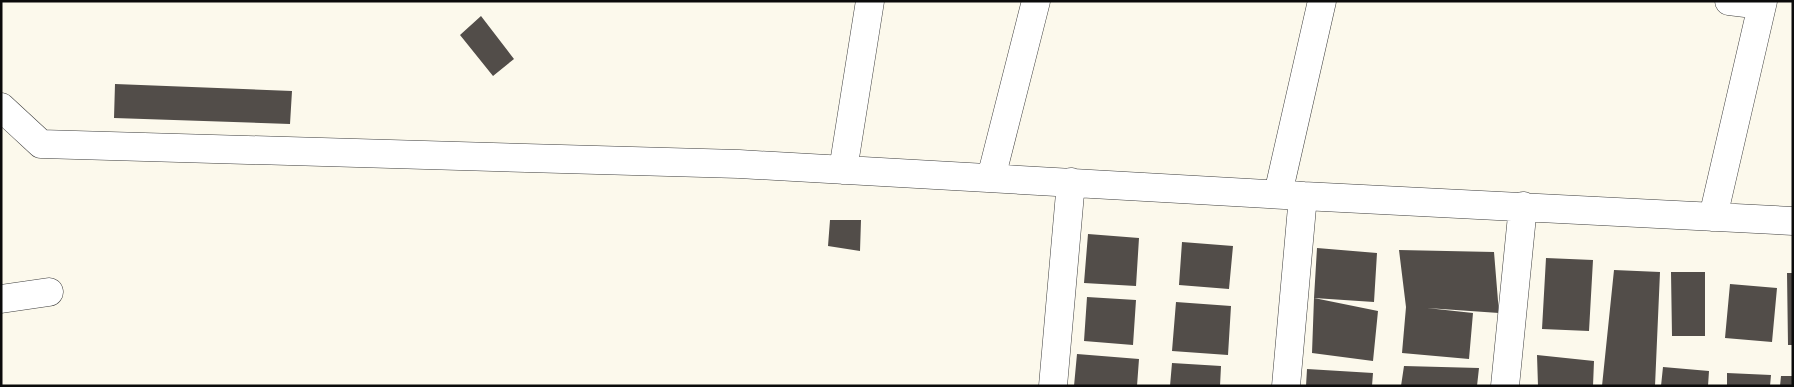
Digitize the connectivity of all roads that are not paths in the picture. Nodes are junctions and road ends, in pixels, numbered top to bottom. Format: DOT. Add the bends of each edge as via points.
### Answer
graph roads {
  1 [pos="870,1"];
  2 [pos="1036,1"];
  3 [pos="1322,1"];
  4 [pos="1729,1"];
  5 [pos="1762,3"];
  6 [pos="1,107"];
  7 [pos="843,170"];
  8 [pos="991,178"];
  9 [pos="1071,182"];
  10 [pos="1290,195"];
  11 [pos="1523,206"];
  12 [pos="1713,217"];
  13 [pos="1793,221"];
  14 [pos="49,292"];
  15 [pos="1,299"];
  16 [pos="1053,386"];
  17 [pos="1286,386"];
  18 [pos="1504,386"];
  1 -- 7 [label="street"];
  2 -- 8 [label="street"];
  3 -- 10 [label="street"];
  4 -- 5 [label="street"];
  5 -- 12 [label="street"];
  6 -- 7 [label="street" via="41,144"];
  7 -- 8 [label="street"];
  8 -- 9 [label="street"];
  9 -- 10 [label="street"];
  9 -- 16 [label="street"];
  10 -- 11 [label="street"];
  10 -- 17 [label="street"];
  11 -- 12 [label="street"];
  11 -- 18 [label="street"];
  12 -- 13 [label="street"];
  14 -- 15 [label="street"];
}
